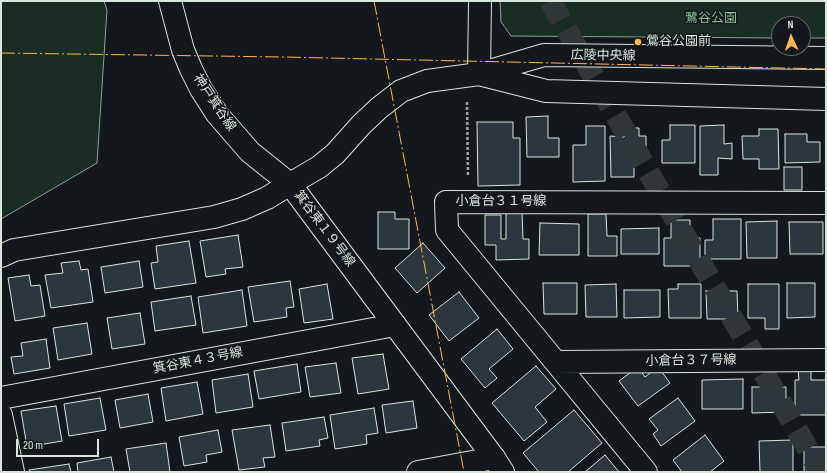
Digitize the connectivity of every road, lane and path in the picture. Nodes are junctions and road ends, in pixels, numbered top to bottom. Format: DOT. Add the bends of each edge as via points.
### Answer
graph roads {
  1 [pos="170,1"];
  2 [pos="480,1"];
  3 [pos="826,58"];
  4 [pos="473,75"];
  5 [pos="826,99"];
  6 [pos="290,184"];
  7 [pos="468,201"];
  8 [pos="826,203"];
  9 [pos="1,256"];
  10 [pos="395,324"];
  11 [pos="826,360"];
  12 [pos="556,362"];
  13 [pos="1,398"];
  14 [pos="1,415"];
  15 [pos="493,467"];
  16 [pos="13,472"];
  17 [pos="418,472"];
  18 [pos="646,472"];
  1 -- 6 [label="street, 神戸箕谷線" via="183,50 201,90 217,114 246,147"];
  2 -- 4 [label="street"];
  3 -- 4 [label="street, 広陵中央線" via="544,55"];
  4 -- 5 [label="street, 広陵中央線" via="546,91"];
  4 -- 6 [label="street, 広陵中央線" via="427,81 401,91 361,125 335,154"];
  4 -- 7 [label="path"];
  6 -- 9 [label="street, 箕谷東１９号線" via="242,210 214,217 14,250"];
  6 -- 10 [label="street, 箕谷東１９号線"];
  7 -- 8 [label="street, 小倉台３１号線"];
  7 -- 12 [label="street, 小倉台３１号線" via="446,202 447,230"];
  10 -- 13 [label="street, 箕谷東４３号線"];
  10 -- 15 [label="street, 箕谷東１９号線"];
  11 -- 12 [label="street, 小倉台３７号線"];
  12 -- 18 [label="street, 小倉台３１号線"];
  14 -- 16 [label="street"];
  15 -- 17 [label="street"];
}
